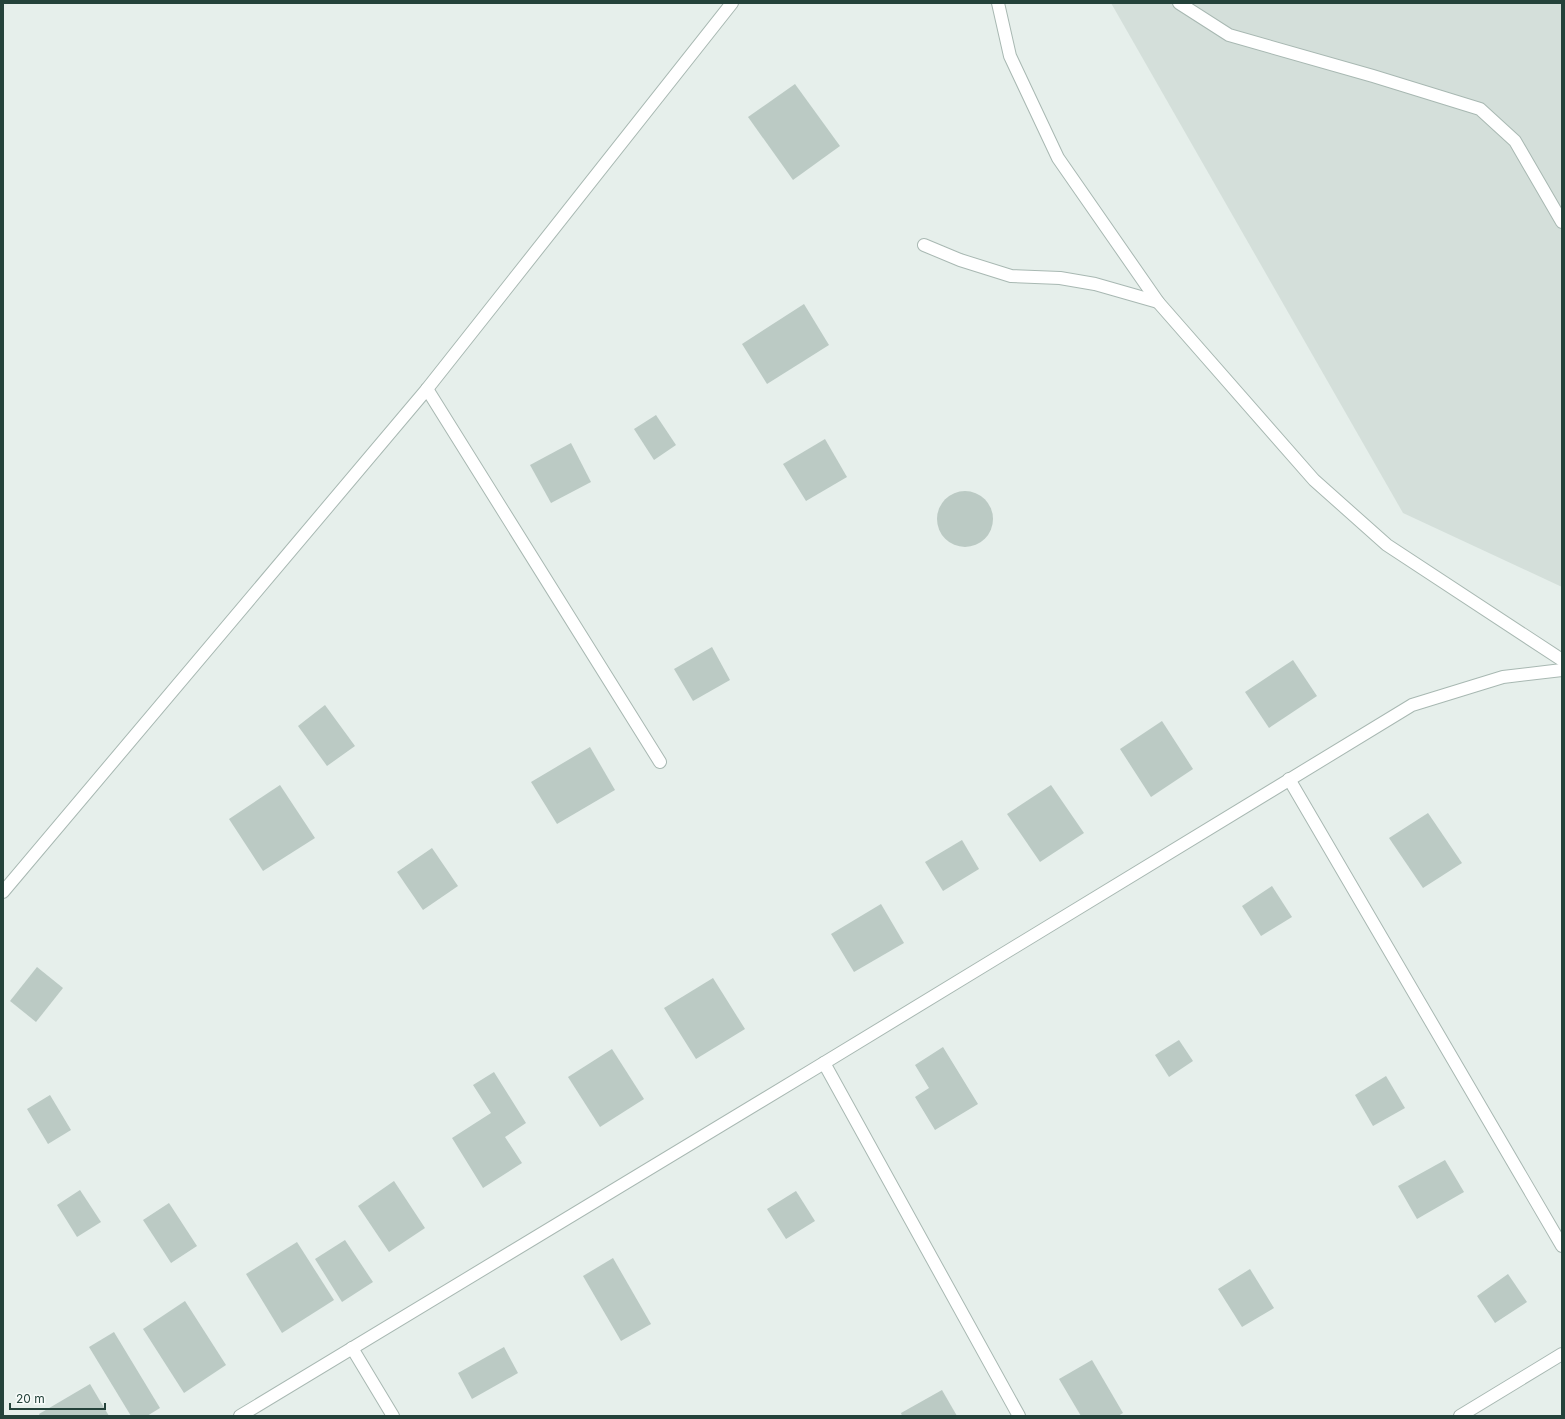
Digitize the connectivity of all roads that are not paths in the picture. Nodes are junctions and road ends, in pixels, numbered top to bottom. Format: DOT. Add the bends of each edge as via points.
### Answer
graph roads {
  1 [pos="732,3"];
  2 [pos="998,3"];
  3 [pos="1179,3"];
  4 [pos="1562,222"];
  5 [pos="924,245"];
  6 [pos="1158,302"];
  7 [pos="427,389"];
  8 [pos="1562,660"];
  9 [pos="1562,670"];
  10 [pos="660,762"];
  11 [pos="1289,779"];
  12 [pos="3,892"];
  13 [pos="824,1063"];
  14 [pos="1562,1246"];
  15 [pos="352,1348"];
  16 [pos="1562,1354"];
  17 [pos="240,1416"];
  18 [pos="393,1416"];
  19 [pos="1019,1416"];
  20 [pos="1460,1416"];
  1 -- 7 [label="street"];
  2 -- 6 [label="street" via="1010,56 1058,158"];
  3 -- 4 [label="street" via="1229,35 1480,109 1515,141"];
  5 -- 6 [label="street" via="960,260 1011,276 1060,278"];
  6 -- 8 [label="street" via="1314,480 1387,546"];
  7 -- 10 [label="street"];
  7 -- 12 [label="street"];
  9 -- 11 [label="street" via="1503,677 1412,705"];
  11 -- 13 [label="street"];
  11 -- 14 [label="street"];
  13 -- 15 [label="street"];
  13 -- 19 [label="street"];
  15 -- 17 [label="street"];
  15 -- 18 [label="street"];
  16 -- 20 [label="street"];
}
